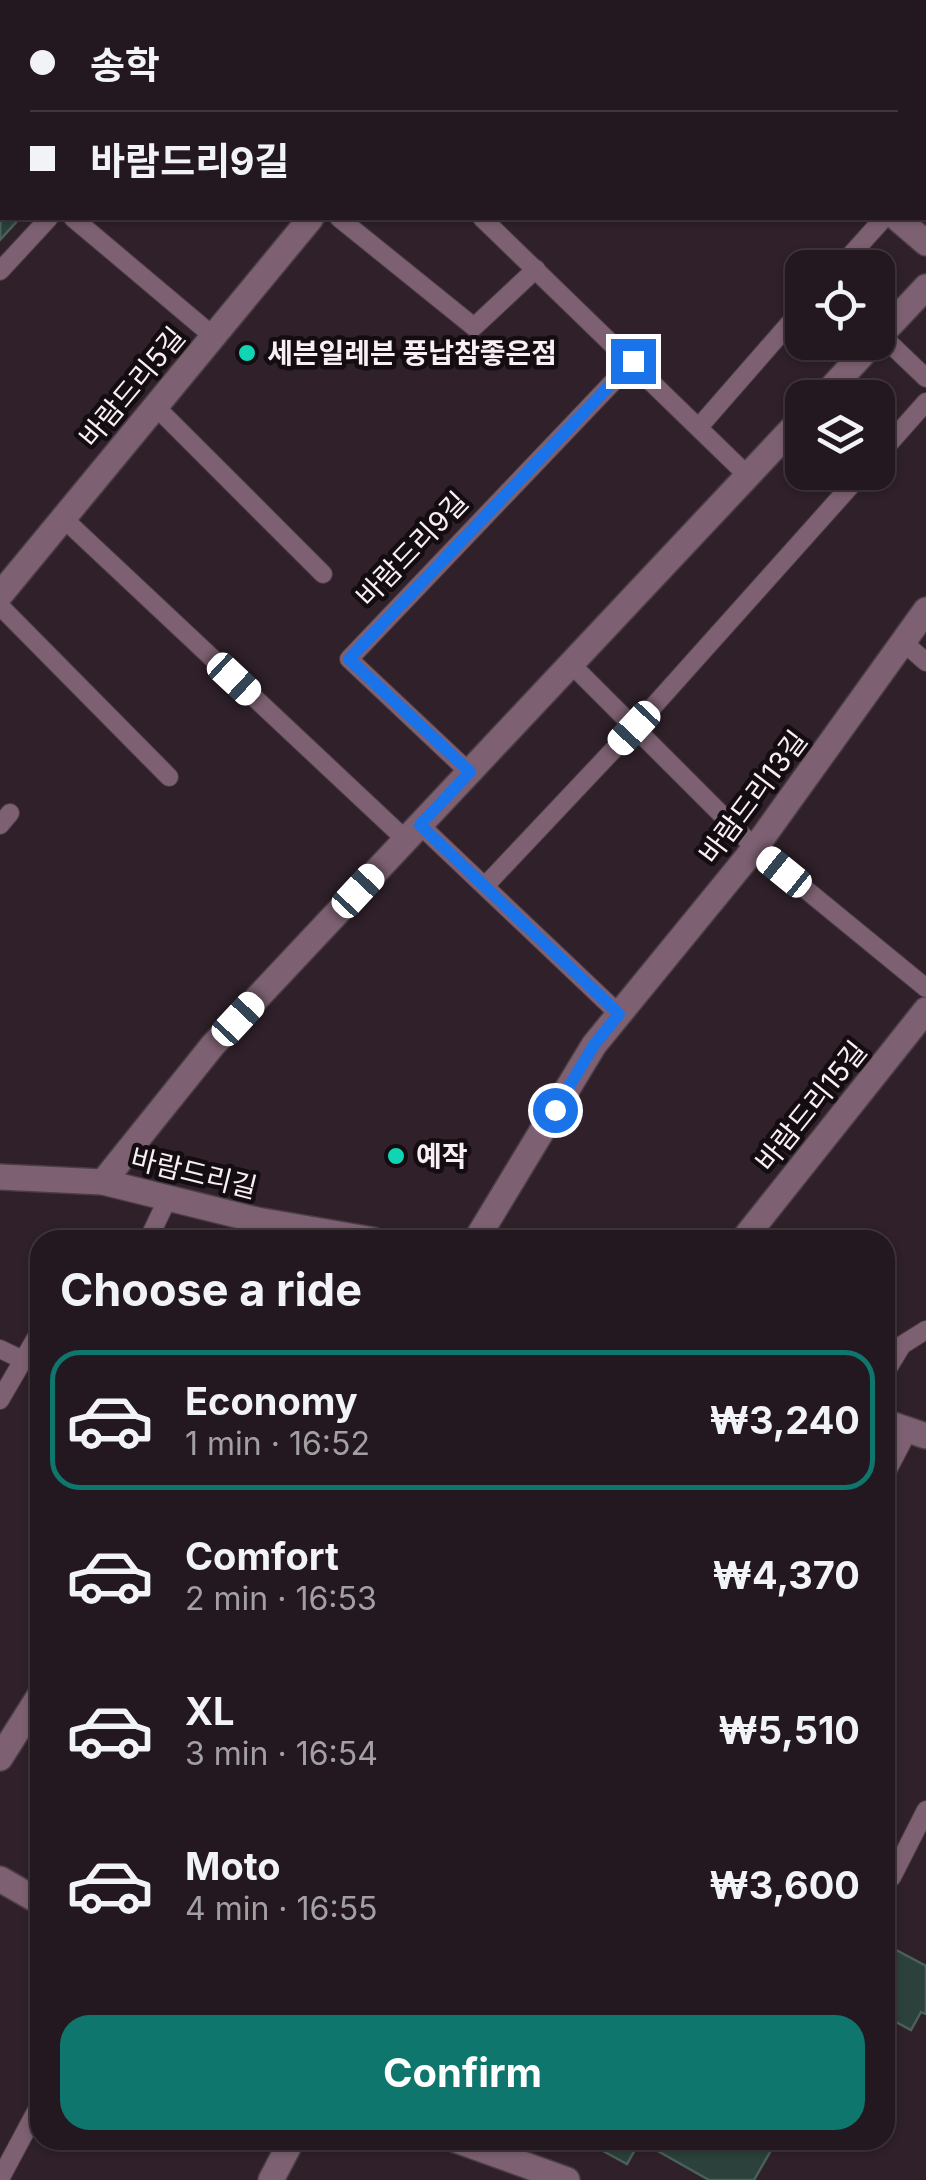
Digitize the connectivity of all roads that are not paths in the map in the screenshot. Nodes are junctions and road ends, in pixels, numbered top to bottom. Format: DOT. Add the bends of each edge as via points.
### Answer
graph roads {
  1 [pos="47,220"];
  2 [pos="75,220"];
  3 [pos="309,220"];
  4 [pos="341,220"];
  5 [pos="484,220"];
  6 [pos="882,220"];
  7 [pos="899,220"];
  8 [pos="926,243"];
  9 [pos="856,250"];
  10 [pos="536,269"];
  11 [pos="0,271"];
  12 [pos="926,286"];
  13 [pos="895,319"];
  14 [pos="785,328"];
  15 [pos="213,336"];
  16 [pos="895,353"];
  17 [pos="857,360"];
  18 [pos="633,361"];
  19 [pos="926,378"];
  20 [pos="838,380"];
  21 [pos="926,402"];
  22 [pos="155,406"];
  23 [pos="699,426"];
  24 [pos="785,436"];
  25 [pos="895,437"];
  26 [pos="748,476"];
  27 [pos="847,490"];
  28 [pos="63,518"];
  29 [pos="323,574"];
  30 [pos="0,595"];
  31 [pos="0,606"];
  32 [pos="926,610"];
  33 [pos="902,642"];
  34 [pos="926,662"];
  35 [pos="571,664"];
  36 [pos="634,728"];
  37 [pos="470,772"];
  38 [pos="169,777"];
  39 [pos="413,832"];
  40 [pos="755,848"];
  41 [pos="485,886"];
  42 [pos="926,988"];
  43 [pos="926,1010"];
  44 [pos="619,1014"];
  45 [pos="0,1177"];
  46 [pos="103,1182"];
  47 [pos="168,1198"];
  48 [pos="153,1230"];
  49 [pos="305,1230"];
  50 [pos="482,1230"];
  51 [pos="751,1230"];
  52 [pos="926,1330"];
  53 [pos="0,1348"];
  54 [pos="30,1348"];
  55 [pos="895,1356"];
  56 [pos="23,1360"];
  57 [pos="0,1400"];
  58 [pos="906,1430"];
  59 [pos="895,1454"];
  60 [pos="30,1711"];
  61 [pos="0,1758"];
  62 [pos="926,1810"];
  63 [pos="895,1871"];
  64 [pos="0,1879"];
  65 [pos="30,1896"];
  66 [pos="30,2123"];
  67 [pos="287,2150"];
  68 [pos="484,2150"];
  69 [pos="0,2179"];
  70 [pos="271,2180"];
  71 [pos="567,2180"];
  1 -- 11 [label="lane"];
  2 -- 15 [label="lane"];
  3 -- 15 [label="street, 바람드리5길"];
  4 -- 10 [label="lane" via="474,327"];
  5 -- 10 [label="lane"];
  6 -- 9 [label="lane"];
  7 -- 8 [label="street"];
  10 -- 18 [label="lane"];
  12 -- 13 [label="street"];
  14 -- 23 [label="lane"];
  15 -- 22 [label="street, 바람드리5길"];
  16 -- 19 [label="lane"];
  17 -- 20 [label="street"];
  18 -- 23 [label="lane"];
  18 -- 37 [label="lane, 바람드리9길" via="349,659"];
  21 -- 25 [label="lane"];
  22 -- 28 [label="street, 바람드리5길"];
  22 -- 29 [label="lane"];
  23 -- 26 [label="lane"];
  24 -- 26 [label="street"];
  26 -- 35 [label="street"];
  27 -- 36 [label="lane"];
  28 -- 30 [label="street, 바람드리5길"];
  28 -- 39 [label="lane"];
  31 -- 38 [label="lane"];
  32 -- 33 [label="street, 바람드리13길"];
  33 -- 34 [label="lane"];
  33 -- 40 [label="street, 바람드리13길"];
  35 -- 36 [label="lane"];
  35 -- 37 [label="street"];
  36 -- 40 [label="lane"];
  36 -- 41 [label="lane"];
  37 -- 39 [label="street"];
  39 -- 41 [label="lane"];
  39 -- 46 [label="street" via="213,1045"];
  40 -- 42 [label="lane"];
  40 -- 44 [label="street, 바람드리13길"];
  41 -- 44 [label="lane"];
  43 -- 51 [label="street, 바람드리15길"];
  44 -- 50 [label="street, 바람드리13길"];
  45 -- 46 [label="street, 바람드리길"];
  46 -- 47 [label="street, 바람드리길"];
  47 -- 48 [label="lane"];
  47 -- 49 [label="street, 바람드리길"];
  52 -- 55 [label="lane"];
  53 -- 56 [label="lane"];
  54 -- 56 [label="lane"];
  56 -- 57 [label="lane"];
  58 -- 59 [label="lane"];
  60 -- 61 [label="street"];
  62 -- 63 [label="lane"];
  64 -- 65 [label="street"];
  66 -- 69 [label="lane"];
  67 -- 70 [label="street"];
  68 -- 71 [label="street"];
}
